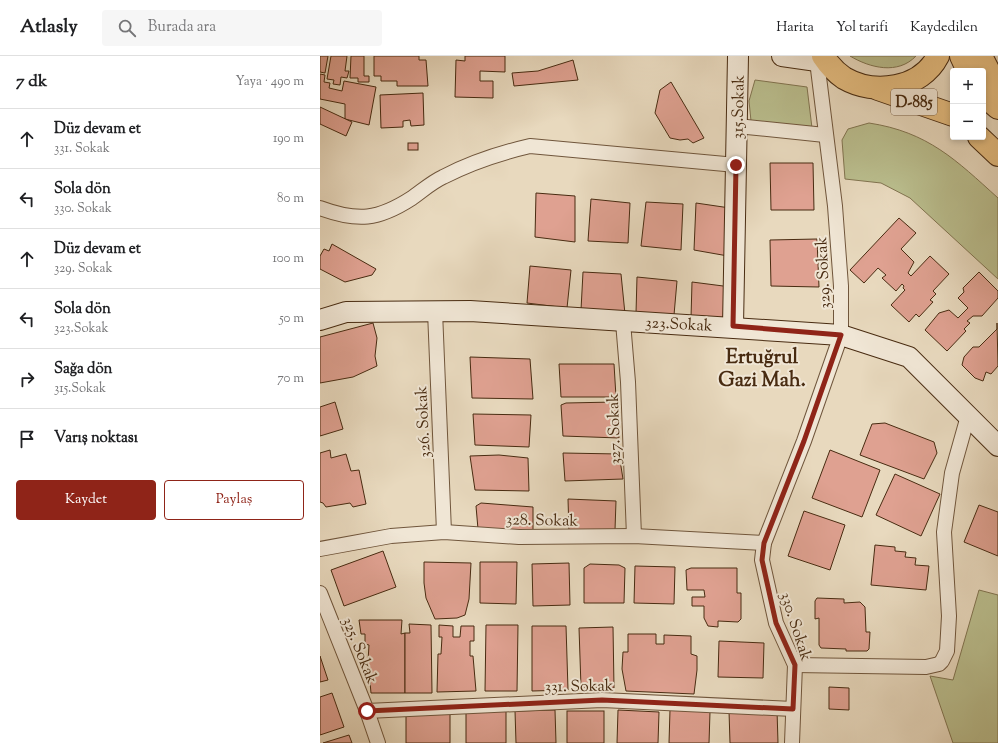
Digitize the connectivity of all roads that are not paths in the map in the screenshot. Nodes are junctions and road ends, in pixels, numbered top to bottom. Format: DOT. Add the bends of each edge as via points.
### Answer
graph roads {
  1 [pos="738,56"];
  2 [pos="782,56"];
  3 [pos="938,56"];
  4 [pos="961,56"];
  5 [pos="981,56"];
  6 [pos="824,62"];
  7 [pos="967,68"];
  8 [pos="874,88"];
  9 [pos="998,89"];
  10 [pos="986,98"];
  11 [pos="998,108"];
  12 [pos="950,114"];
  13 [pos="737,126"];
  14 [pos="825,135"];
  15 [pos="982,140"];
  16 [pos="998,155"];
  17 [pos="736,165"];
  18 [pos="320,208"];
  19 [pos="435,311"];
  20 [pos="320,320"];
  21 [pos="623,322"];
  22 [pos="733,326"];
  23 [pos="841,335"];
  24 [pos="968,416"];
  25 [pos="998,446"];
  26 [pos="444,532"];
  27 [pos="634,536"];
  28 [pos="764,543"];
  29 [pos="320,549"];
  30 [pos="320,594"];
  31 [pos="795,665"];
  32 [pos="793,709"];
  33 [pos="367,711"];
  34 [pos="378,743"];
  35 [pos="792,743"];
  1 -- 13 [label="street, 315.Sokak"];
  2 -- 6 [label="street"];
  3 -- 8 [label="highway" via="918,78 897,87"];
  4 -- 7 [label="highway"];
  5 -- 9 [label="highway"];
  6 -- 8 [label="highway" via="849,80"];
  6 -- 14 [label="street, 329. Sokak"];
  8 -- 12 [label="highway, D-885"];
  10 -- 11 [label="highway"];
  13 -- 14 [label="street"];
  13 -- 17 [label="street, 315.Sokak"];
  14 -- 23 [label="street, 329. Sokak" via="836,213 841,286"];
  15 -- 16 [label="highway"];
  17 -- 18 [label="street" via="530,146 501,153 442,177 382,214 361,218"];
  17 -- 22 [label="street, 315.Sokak"];
  19 -- 20 [label="street, 323.Sokak" via="346,312"];
  19 -- 21 [label="street, 323.Sokak" via="470,311"];
  19 -- 26 [label="street, 326. Sokak"];
  21 -- 22 [label="street, 323.Sokak"];
  21 -- 27 [label="street, 327. Sokak"];
  22 -- 23 [label="street, 323.Sokak"];
  23 -- 24 [label="street, 323.Sokak" via="909,357"];
  23 -- 28 [label="street, 329. Sokak" via="804,441"];
  24 -- 25 [label="street, 323.Sokak"];
  24 -- 31 [label="street" via="952,473 944,532 949,616 946,651 942,661 926,667"];
  26 -- 27 [label="street, 328. Sokak" via="520,536"];
  26 -- 29 [label="street, 328. Sokak" via="391,536"];
  27 -- 28 [label="street, 328. Sokak"];
  28 -- 31 [label="street, 330. Sokak" via="762,560 776,623"];
  30 -- 33 [label="street, 325. Sokak"];
  31 -- 32 [label="street, 330. Sokak"];
  32 -- 33 [label="street, 331. Sokak" via="602,700"];
  32 -- 35 [label="street, 330. Sokak"];
  33 -- 34 [label="street, 325. Sokak"];
}
